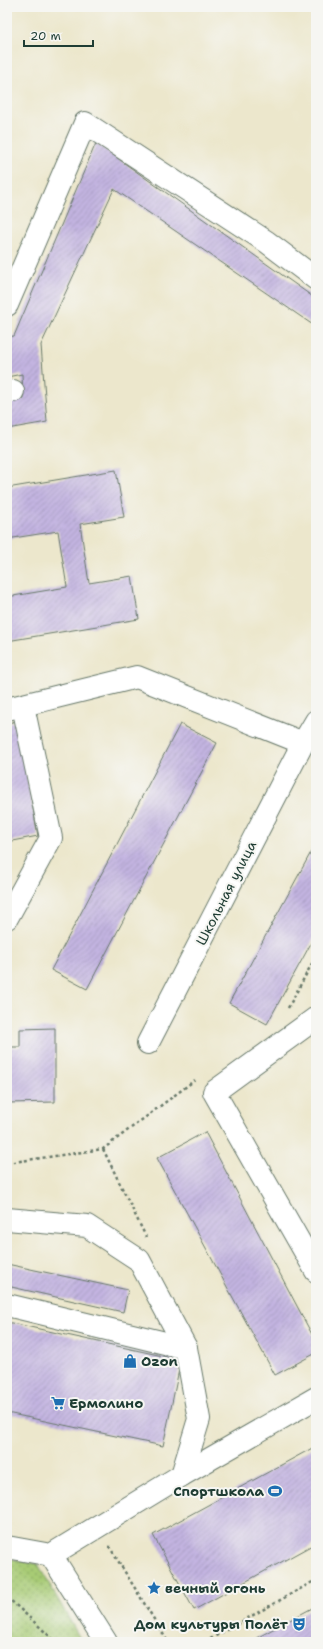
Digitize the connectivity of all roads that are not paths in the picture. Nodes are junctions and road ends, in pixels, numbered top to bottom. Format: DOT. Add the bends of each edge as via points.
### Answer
graph roads {
  1 [pos="316,279"];
  2 [pos="7,305"];
  3 [pos="15,707"];
  4 [pos="316,721"];
  5 [pos="303,743"];
  6 [pos="7,918"];
  7 [pos="316,1018"];
  8 [pos="148,1043"];
  9 [pos="7,1218"];
  10 [pos="316,1271"];
  11 [pos="7,1305"];
  12 [pos="186,1348"];
  13 [pos="316,1398"];
  14 [pos="182,1475"];
  15 [pos="7,1547"];
  16 [pos="51,1555"];
  17 [pos="106,1642"];
  1 -- 2 [label="street" via="267,242 85,123"];
  3 -- 5 [label="street" via="137,677"];
  3 -- 6 [label="street" via="51,838"];
  4 -- 5 [label="street, Школьная улица"];
  5 -- 8 [label="street, Школьная улица"];
  7 -- 10 [label="street" via="214,1092"];
  9 -- 12 [label="street" via="87,1226 139,1260"];
  11 -- 12 [label="street"];
  12 -- 14 [label="street" via="199,1419"];
  13 -- 14 [label="street"];
  14 -- 16 [label="street"];
  15 -- 16 [label="street"];
  16 -- 17 [label="street"];
}
